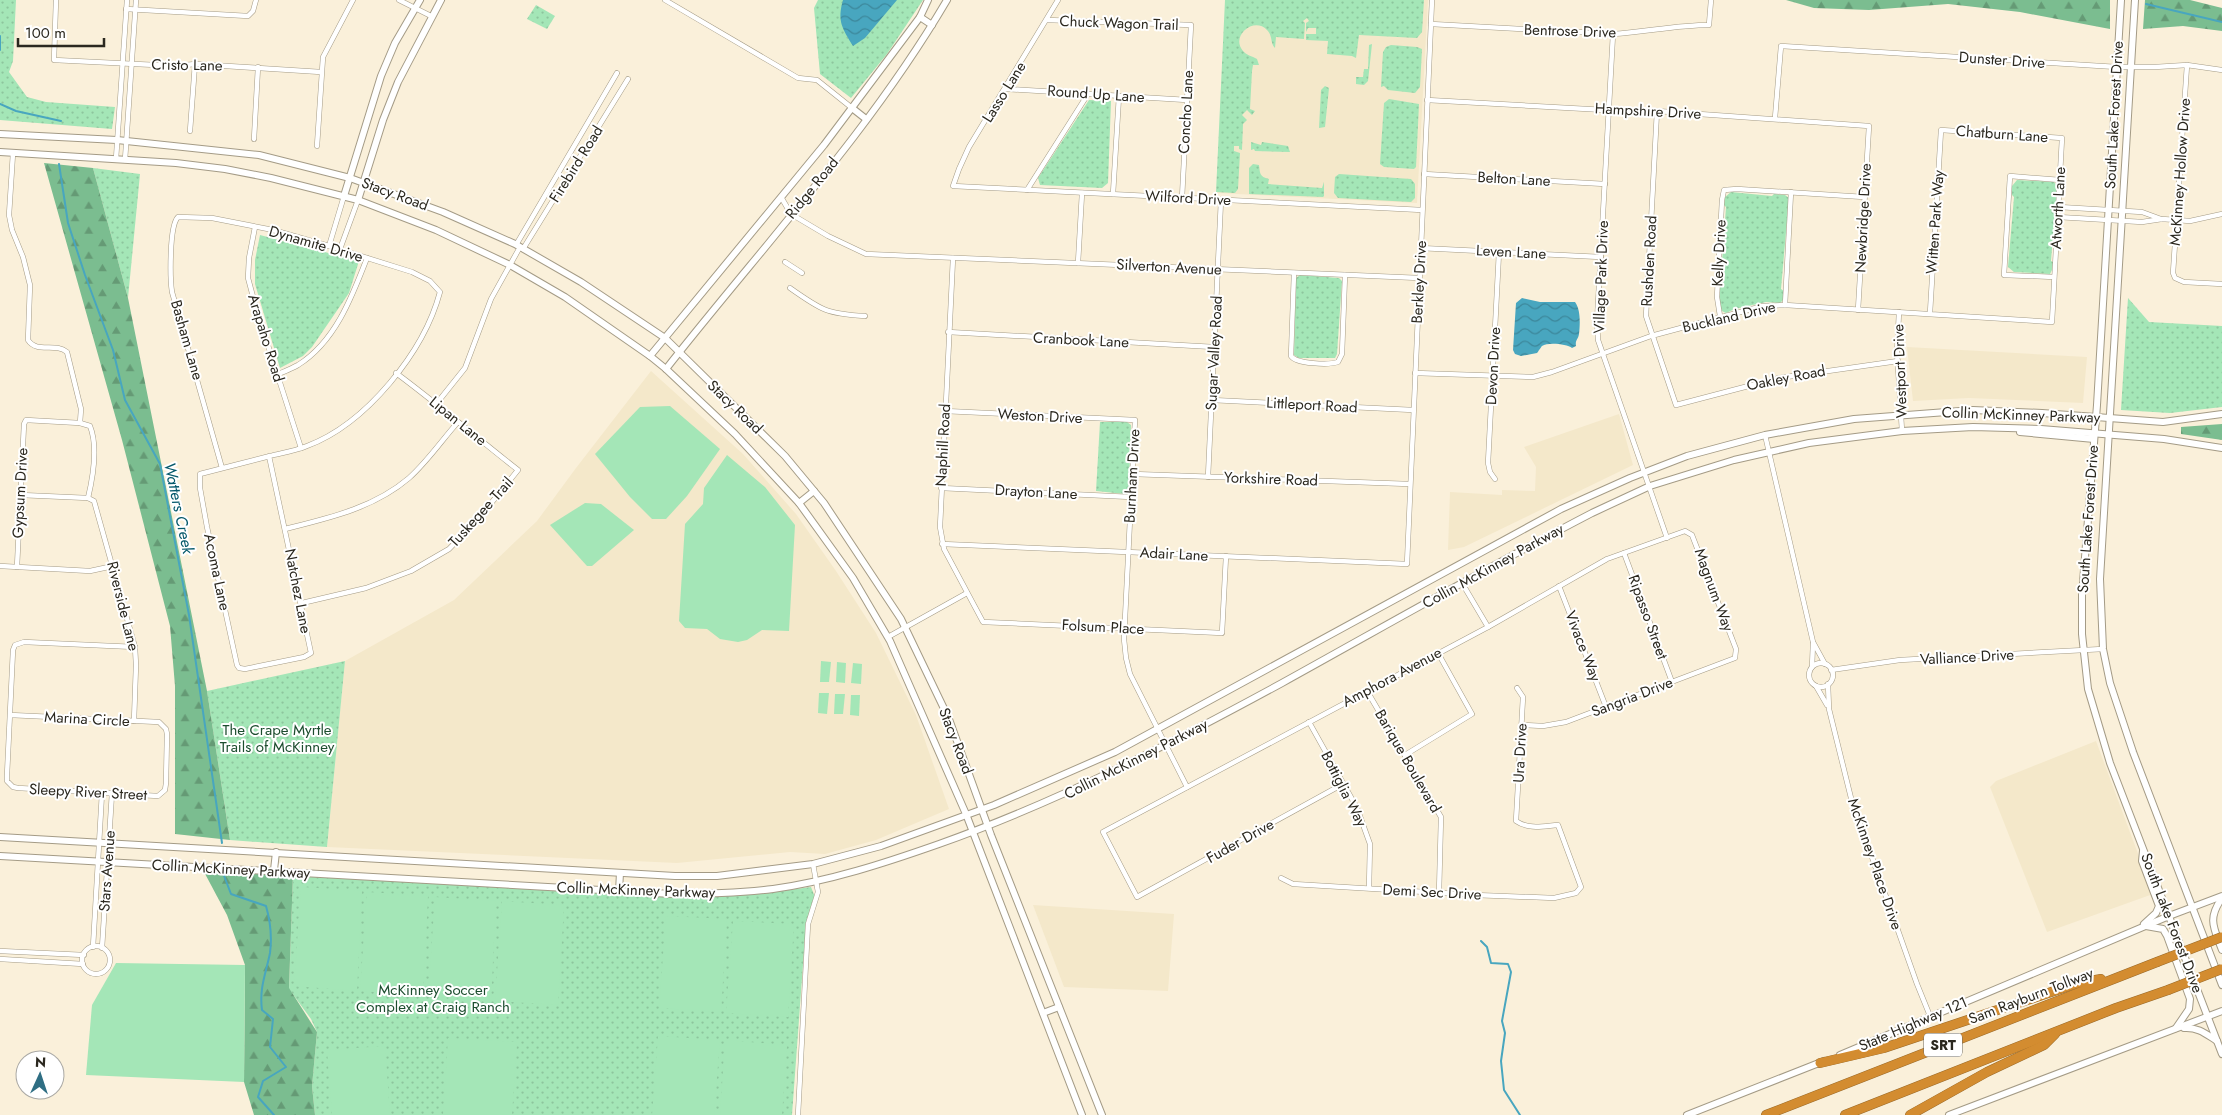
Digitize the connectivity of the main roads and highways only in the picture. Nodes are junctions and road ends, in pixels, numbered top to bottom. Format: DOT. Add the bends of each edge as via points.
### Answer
graph roads {
  1 [pos="420,0"];
  2 [pos="441,0"];
  3 [pos="928,0"];
  4 [pos="947,0"];
  5 [pos="2121,0"];
  6 [pos="2135,0"];
  7 [pos="920,17"];
  8 [pos="932,25"];
  9 [pos="852,108"];
  10 [pos="866,119"];
  11 [pos="0,134"];
  12 [pos="0,152"];
  13 [pos="350,178"];
  14 [pos="364,182"];
  15 [pos="344,196"];
  16 [pos="358,200"];
  17 [pos="665,338"];
  18 [pos="679,352"];
  19 [pos="650,356"];
  20 [pos="666,369"];
  21 [pos="2222,414"];
  22 [pos="2096,416"];
  23 [pos="2110,417"];
  24 [pos="2109,435"];
  25 [pos="2094,436"];
  26 [pos="2222,448"];
  27 [pos="814,491"];
  28 [pos="799,503"];
  29 [pos="982,809"];
  30 [pos="966,814"];
  31 [pos="988,826"];
  32 [pos="973,832"];
  33 [pos="0,837"];
  34 [pos="2143,849"];
  35 [pos="276,852"];
  36 [pos="0,856"];
  37 [pos="274,870"];
  38 [pos="620,873"];
  39 [pos="618,891"];
  40 [pos="2222,897"];
  41 [pos="2192,907"];
  42 [pos="2169,916"];
  43 [pos="2146,926"];
  44 [pos="2139,929"];
  45 [pos="2222,937"];
  46 [pos="2222,950"];
  47 [pos="2222,969"];
  48 [pos="2121,976"];
  49 [pos="2222,985"];
  50 [pos="1059,1007"];
  51 [pos="2222,1011"];
  52 [pos="1042,1013"];
  53 [pos="2208,1017"];
  54 [pos="2175,1029"];
  55 [pos="2059,1031"];
  56 [pos="2217,1041"];
  57 [pos="2222,1054"];
  58 [pos="1820,1063"];
  59 [pos="1082,1115"];
  60 [pos="1102,1115"];
  61 [pos="1687,1115"];
  62 [pos="1766,1115"];
  63 [pos="1845,1115"];
  64 [pos="1910,1115"];
  65 [pos="1949,1115"];
  1 -- 13 [label="main road" via="381,76"];
  2 -- 14 [label="main road" via="398,82"];
  3 -- 7 [label="main road, Ridge Road"];
  4 -- 8 [label="main road, Ridge Road"];
  5 -- 22 [label="main road, South Lake Forest Drive"];
  6 -- 23 [label="main road, South Lake Forest Drive"];
  7 -- 8 [label="main road"];
  7 -- 9 [label="main road, Ridge Road"];
  8 -- 10 [label="main road, Ridge Road"];
  9 -- 10 [label="main road"];
  9 -- 17 [label="main road, Ridge Road"];
  10 -- 18 [label="main road, Ridge Road"];
  11 -- 13 [label="main road, Stacy Road" via="126,140 258,155"];
  12 -- 15 [label="main road, Stacy Road" via="176,163 225,170"];
  13 -- 14 [label="main road, Stacy Road"];
  13 -- 15 [label="main road"];
  14 -- 16 [label="main road"];
  14 -- 17 [label="main road, Stacy Road" via="443,212 520,247 581,282"];
  15 -- 16 [label="main road, Stacy Road"];
  16 -- 19 [label="main road, Stacy Road" via="436,230 510,265 565,297"];
  17 -- 18 [label="main road, Stacy Road"];
  17 -- 19 [label="main road, Ridge Road"];
  18 -- 20 [label="main road, Ridge Road"];
  18 -- 27 [label="main road, Stacy Road" via="785,456"];
  19 -- 20 [label="main road, Stacy Road"];
  20 -- 28 [label="main road, Stacy Road" via="735,434"];
  21 -- 23 [label="main road, Collin McKinney Parkway" via="2163,422"];
  22 -- 23 [label="main road, Collin McKinney Parkway"];
  22 -- 25 [label="main road, South Lake Forest Drive"];
  22 -- 29 [label="main road, Collin McKinney Parkway" via="1972,410 1901,414 1766,435 1687,456 1583,498 1085,766"];
  23 -- 24 [label="main road, South Lake Forest Drive"];
  24 -- 25 [label="main road, Collin McKinney Parkway"];
  24 -- 26 [label="main road, Collin McKinney Parkway"];
  24 -- 41 [label="main road, South Lake Forest Drive" via="2100,596 2103,649 2110,683 2133,752"];
  25 -- 31 [label="main road, Collin McKinney Parkway" via="1973,427 1858,435 1769,452 1650,486 1592,512 1166,745 1050,801"];
  25 -- 34 [label="main road, South Lake Forest Drive" via="2082,595 2083,651 2088,689 2110,763"];
  27 -- 28 [label="main road"];
  27 -- 29 [label="main road, Stacy Road" via="905,627 949,719"];
  28 -- 30 [label="main road, Stacy Road" via="853,578 888,637"];
  29 -- 30 [label="main road, Collin McKinney Parkway"];
  29 -- 31 [label="main road, Stacy Road"];
  30 -- 32 [label="main road, Stacy Road"];
  30 -- 38 [label="main road, Collin McKinney Parkway" via="881,846 814,864 718,876"];
  31 -- 32 [label="main road, Collin McKinney Parkway"];
  31 -- 50 [label="main road, Stacy Road"];
  32 -- 39 [label="main road, Collin McKinney Parkway" via="883,864 775,888 727,893"];
  32 -- 52 [label="main road, Stacy Road"];
  33 -- 35 [label="main road, Collin McKinney Parkway"];
  34 -- 42 [label="main road, South Lake Forest Drive"];
  34 -- 44 [label="main road" via="2142,861 2159,906"];
  35 -- 37 [label="main road"];
  35 -- 38 [label="main road, Collin McKinney Parkway"];
  36 -- 37 [label="main road, Collin McKinney Parkway"];
  37 -- 39 [label="main road, Collin McKinney Parkway"];
  38 -- 39 [label="main road"];
  40 -- 41 [label="main road, State Highway 121"];
  40 -- 46 [label="main road" via="2212,917"];
  41 -- 42 [label="main road, State Highway 121"];
  41 -- 49 [label="main road, South Lake Forest Drive"];
  42 -- 43 [label="main road, State Highway 121"];
  42 -- 53 [label="main road, South Lake Forest Drive"];
  43 -- 44 [label="main road, State Highway 121"];
  43 -- 54 [label="main road" via="2163,929 2190,998 2189,1009"];
  44 -- 58 [label="main road, State Highway 121"];
  45 -- 48 [label="highway, Sam Rayburn Tollway / SRT, bridge"];
  47 -- 55 [label="highway, SRT, bridge"];
  48 -- 58 [label="highway" via="2078,983 1884,1048"];
  48 -- 62 [label="highway, Sam Rayburn Tollway / SRT"];
  50 -- 52 [label="main road"];
  50 -- 60 [label="main road, Stacy Road"];
  51 -- 53 [label="main road"];
  52 -- 59 [label="main road, Stacy Road"];
  53 -- 54 [label="main road"];
  53 -- 56 [label="main road, South Lake Forest Drive"];
  54 -- 56 [label="main road" via="2203,1031"];
  54 -- 65 [label="main road"];
  55 -- 63 [label="highway, SRT"];
  55 -- 64 [label="highway" via="2044,1045"];
  56 -- 57 [label="main road, South Lake Forest Drive"];
  58 -- 61 [label="main road, State Highway 121"];
}
